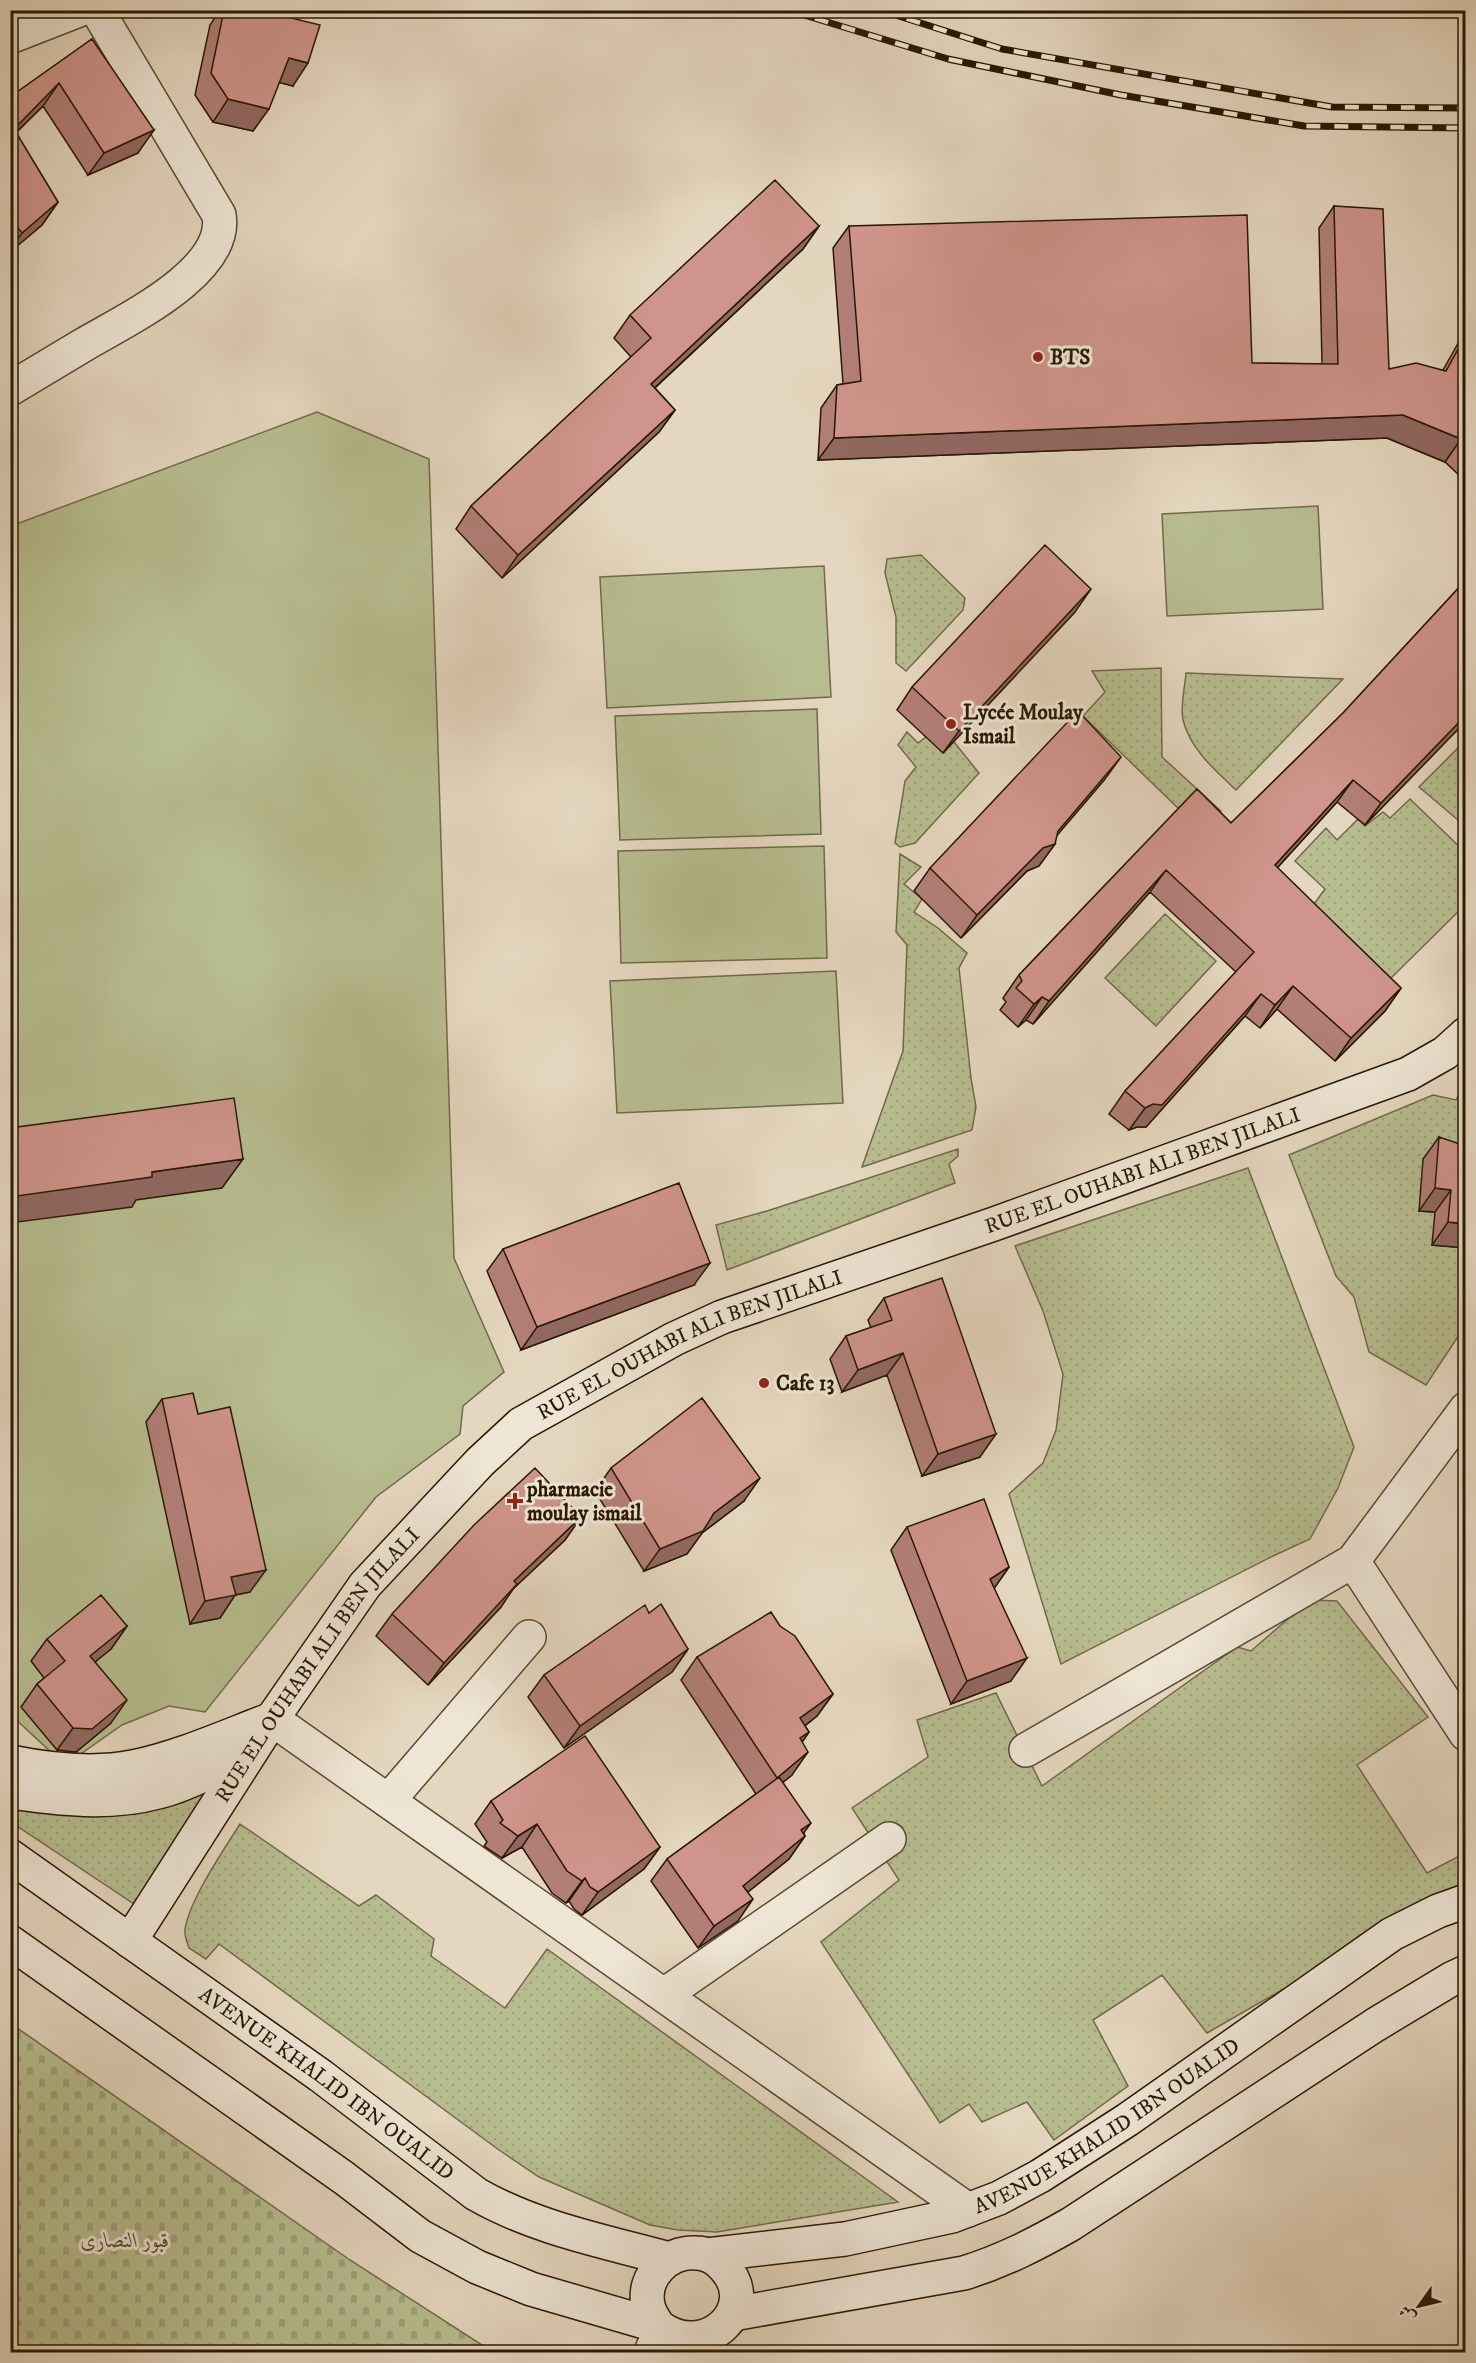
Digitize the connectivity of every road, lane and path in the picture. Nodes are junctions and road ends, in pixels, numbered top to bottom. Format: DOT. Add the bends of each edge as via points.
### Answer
graph roads {
  1 [pos="78,10"];
  2 [pos="97,10"];
  3 [pos="10,37"];
  4 [pos="10,389"];
  5 [pos="1466,1034"];
  6 [pos="1466,1409"];
  7 [pos="1353,1561"];
  8 [pos="529,1637"];
  9 [pos="272,1719"];
  10 [pos="1466,1734"];
  11 [pos="255,1746"];
  12 [pos="1026,1750"];
  13 [pos="10,1762"];
  14 [pos="10,1792"];
  15 [pos="388,1801"];
  16 [pos="889,1839"];
  17 [pos="10,1856"];
  18 [pos="1466,1901"];
  19 [pos="130,1941"];
  20 [pos="10,1942"];
  21 [pos="1466,1972"];
  22 [pos="664,1995"];
  23 [pos="968,2210"];
  24 [pos="708,2255"];
  25 [pos="669,2259"];
  26 [pos="717,2334"];
  27 [pos="656,2336"];
  1 -- 3 [label="street"];
  2 -- 4 [label="street" via="219,214 220,233 209,254 158,301"];
  5 -- 9 [label="street, RUE EL OUHABI ALI BEN JILALI" via="1445,1053 1408,1074 722,1317 533,1416 480,1462 365,1585"];
  6 -- 7 [label="street"];
  7 -- 10 [label="street"];
  7 -- 12 [label="street"];
  8 -- 15 [label="street"];
  9 -- 11 [label="street, RUE EL OUHABI ALI BEN JILALI"];
  9 -- 13 [label="street" via="132,1767 64,1771"];
  9 -- 15 [label="street"];
  11 -- 14 [label="street" via="217,1768 158,1792 97,1800"];
  11 -- 19 [label="street, RUE EL OUHABI ALI BEN JILALI"];
  15 -- 22 [label="street"];
  16 -- 22 [label="street"];
  17 -- 19 [label="street, AVENUE KHALID IBN OUALID"];
  18 -- 23 [label="street, AVENUE KHALID IBN OUALID" via="1392,1934 1117,2126 1040,2176"];
  19 -- 25 [label="street, AVENUE KHALID IBN OUALID" via="321,2076 476,2194 536,2223"];
  20 -- 27 [label="street" via="420,2236 477,2267"];
  21 -- 26 [label="street" via="1375,2025 1030,2248 964,2273"];
  22 -- 23 [label="street"];
  23 -- 24 [label="street, AVENUE KHALID IBN OUALID" via="845,2239"];
  24 -- 25 [label="street" via="688,2253"];
  24 -- 26 [label="street" via="733,2280 736,2303"];
  25 -- 27 [label="street" via="660,2265 649,2284 648,2307"];
  26 -- 27 [label="street" via="705,2340 684,2341"];
}
